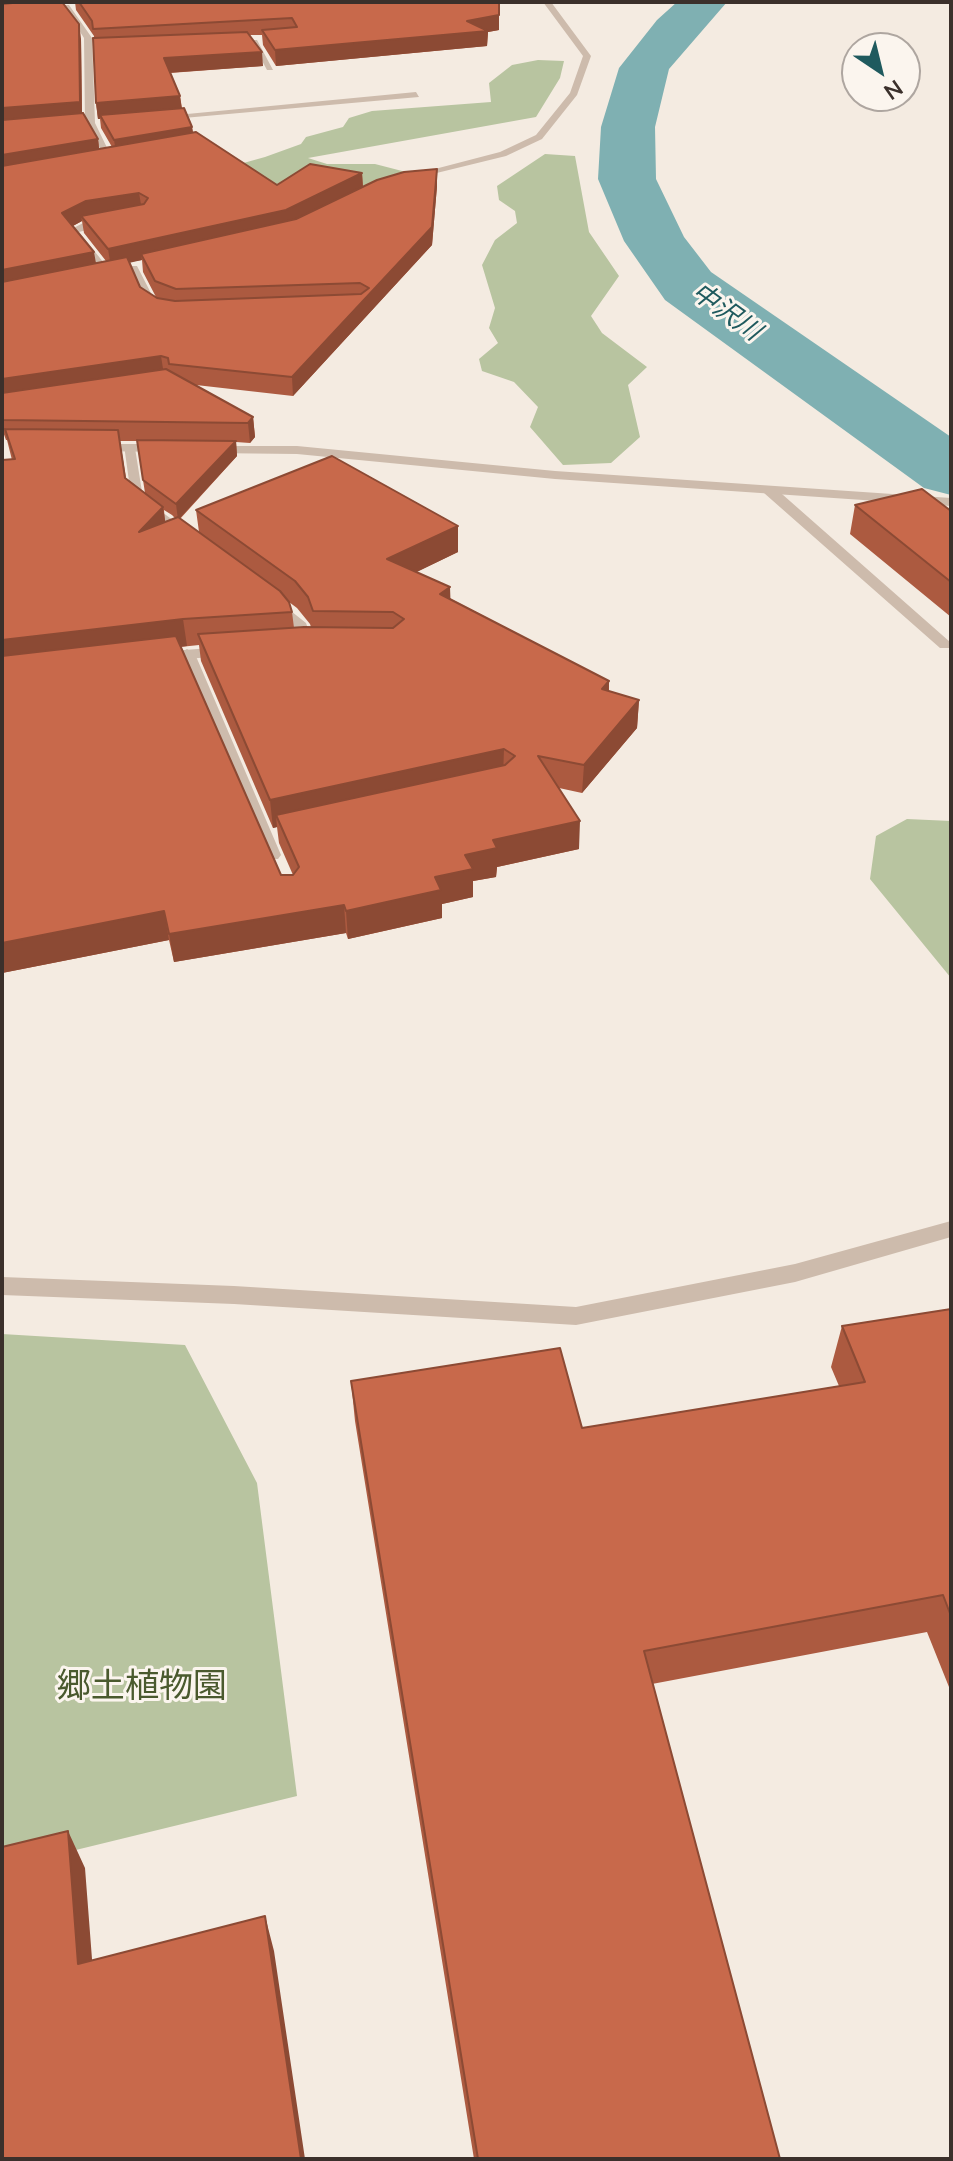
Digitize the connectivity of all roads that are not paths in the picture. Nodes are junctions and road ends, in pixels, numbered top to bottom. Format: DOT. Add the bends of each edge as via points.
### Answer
graph roads {
  1 [pos="547,2"];
  2 [pos="80,5"];
  3 [pos="66,7"];
  4 [pos="53,8"];
  5 [pos="267,40"];
  6 [pos="254,42"];
  7 [pos="240,43"];
  8 [pos="104,47"];
  9 [pos="89,48"];
  10 [pos="270,68"];
  11 [pos="416,95"];
  12 [pos="152,118"];
  13 [pos="105,122"];
  14 [pos="90,123"];
  15 [pos="75,124"];
  16 [pos="125,155"];
  17 [pos="110,158"];
  18 [pos="94,160"];
  19 [pos="398,183"];
  20 [pos="129,218"];
  21 [pos="148,265"];
  22 [pos="133,268"];
  23 [pos="107,273"];
  24 [pos="93,276"];
  25 [pos="169,312"];
  26 [pos="87,447"];
  27 [pos="129,448"];
  28 [pos="175,449"];
  29 [pos="190,449"];
  30 [pos="769,490"];
  31 [pos="951,502"];
  32 [pos="201,547"];
  33 [pos="264,594"];
  34 [pos="945,645"];
  35 [pos="306,646"];
  36 [pos="247,650"];
  37 [pos="187,654"];
  38 [pos="141,659"];
  39 [pos="277,867"];
  40 [pos="951,1229"];
  41 [pos="2,1286"];
  1 -- 19 [label="street" via="587,56 574,93 539,137 503,154"];
  2 -- 3 [label="street"];
  3 -- 4 [label="street"];
  3 -- 9 [label="street" via="88,38"];
  5 -- 6 [label="street"];
  6 -- 7 [label="street"];
  6 -- 10 [label="street"];
  8 -- 9 [label="street"];
  9 -- 14 [label="street"];
  11 -- 12 [label="street"];
  13 -- 14 [label="street"];
  14 -- 15 [label="street"];
  14 -- 17 [label="street"];
  16 -- 17 [label="street"];
  17 -- 18 [label="street"];
  20 -- 23 [label="street" via="73,231"];
  21 -- 22 [label="street"];
  22 -- 23 [label="street"];
  22 -- 25 [label="street" via="150,303"];
  23 -- 24 [label="street"];
  26 -- 27 [label="street"];
  27 -- 28 [label="street"];
  27 -- 32 [label="street" via="137,500"];
  29 -- 30 [label="street" via="297,450"];
  30 -- 31 [label="street"];
  30 -- 34 [label="street"];
  33 -- 35 [label="street" via="301,626"];
  36 -- 37 [label="street"];
  37 -- 38 [label="street"];
  37 -- 39 [label="street" via="272,836"];
  40 -- 41 [label="street" via="795,1273 576,1316"];
}
